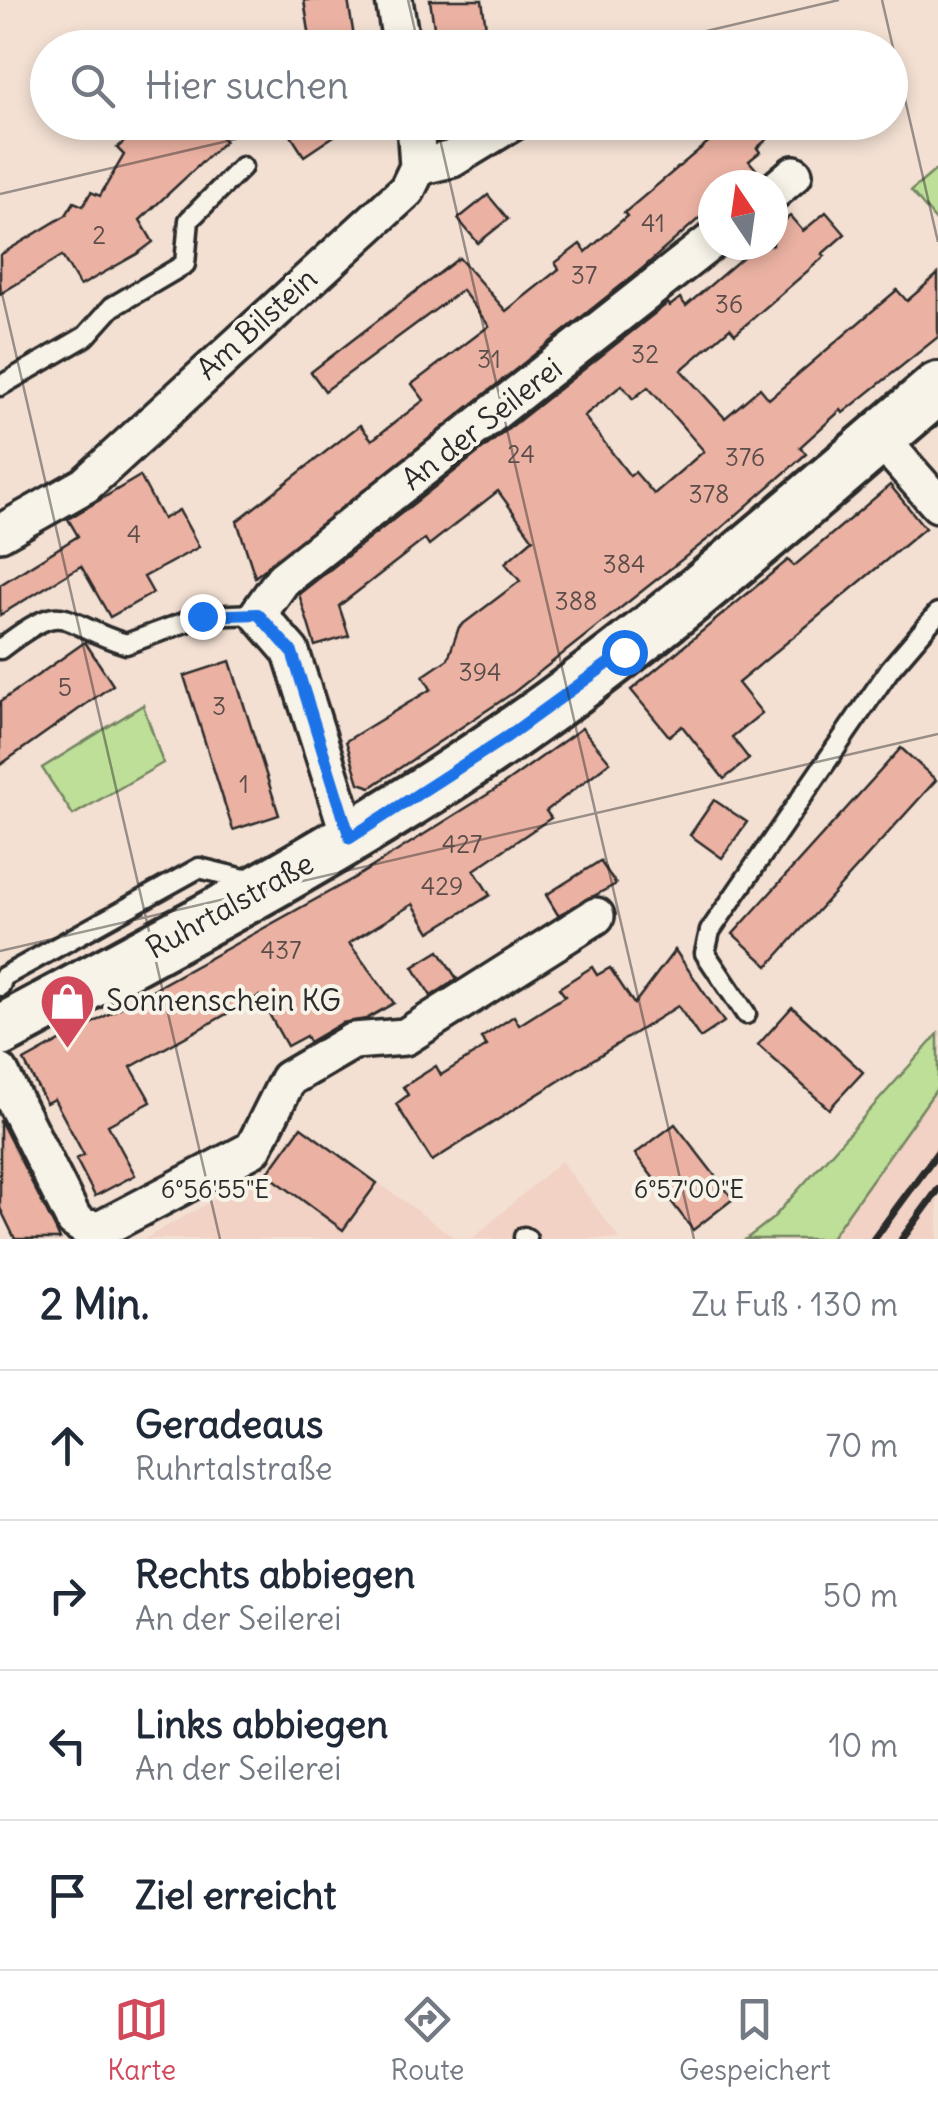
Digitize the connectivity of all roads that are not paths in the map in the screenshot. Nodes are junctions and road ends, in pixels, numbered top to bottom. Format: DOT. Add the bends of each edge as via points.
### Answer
graph roads {
  1 [pos="394,0"];
  2 [pos="399,30"];
  3 [pos="416,140"];
  4 [pos="482,140"];
  5 [pos="242,167"];
  6 [pos="418,167"];
  7 [pos="698,252"];
  8 [pos="0,386"];
  9 [pos="938,388"];
  10 [pos="880,438"];
  11 [pos="938,504"];
  12 [pos="0,533"];
  13 [pos="938,613"];
  14 [pos="258,614"];
  15 [pos="0,649"];
  16 [pos="350,838"];
  17 [pos="272,885"];
  18 [pos="596,916"];
  19 [pos="0,986"];
  20 [pos="746,1014"];
  21 [pos="0,1031"];
  22 [pos="0,1072"];
  23 [pos="87,1234"];
  1 -- 2 [label="street"];
  3 -- 6 [label="street"];
  4 -- 6 [label="street"];
  5 -- 8 [label="lane" via="189,220 185,264 112,307 86,336"];
  6 -- 12 [label="street, Am Bilstein" via="406,190 85,485"];
  7 -- 14 [label="street, An der Seilerei" via="282,579"];
  9 -- 10 [label="main road, Ruhrtalstraße"];
  10 -- 11 [label="street"];
  10 -- 16 [label="main road, Ruhrtalstraße" via="624,652"];
  13 -- 20 [label="lane" via="890,668 710,931 705,953"];
  14 -- 15 [label="lane" via="202,616 126,644 64,614 39,619"];
  14 -- 16 [label="street" via="292,652"];
  16 -- 17 [label="main road, Ruhrtalstraße"];
  17 -- 19 [label="lane" via="199,868 3,977"];
  17 -- 21 [label="main road, Ruhrtalstraße"];
  18 -- 23 [label="street" via="405,1037 353,1041 288,1079 253,1149 124,1221"];
  22 -- 23 [label="street"];
}
